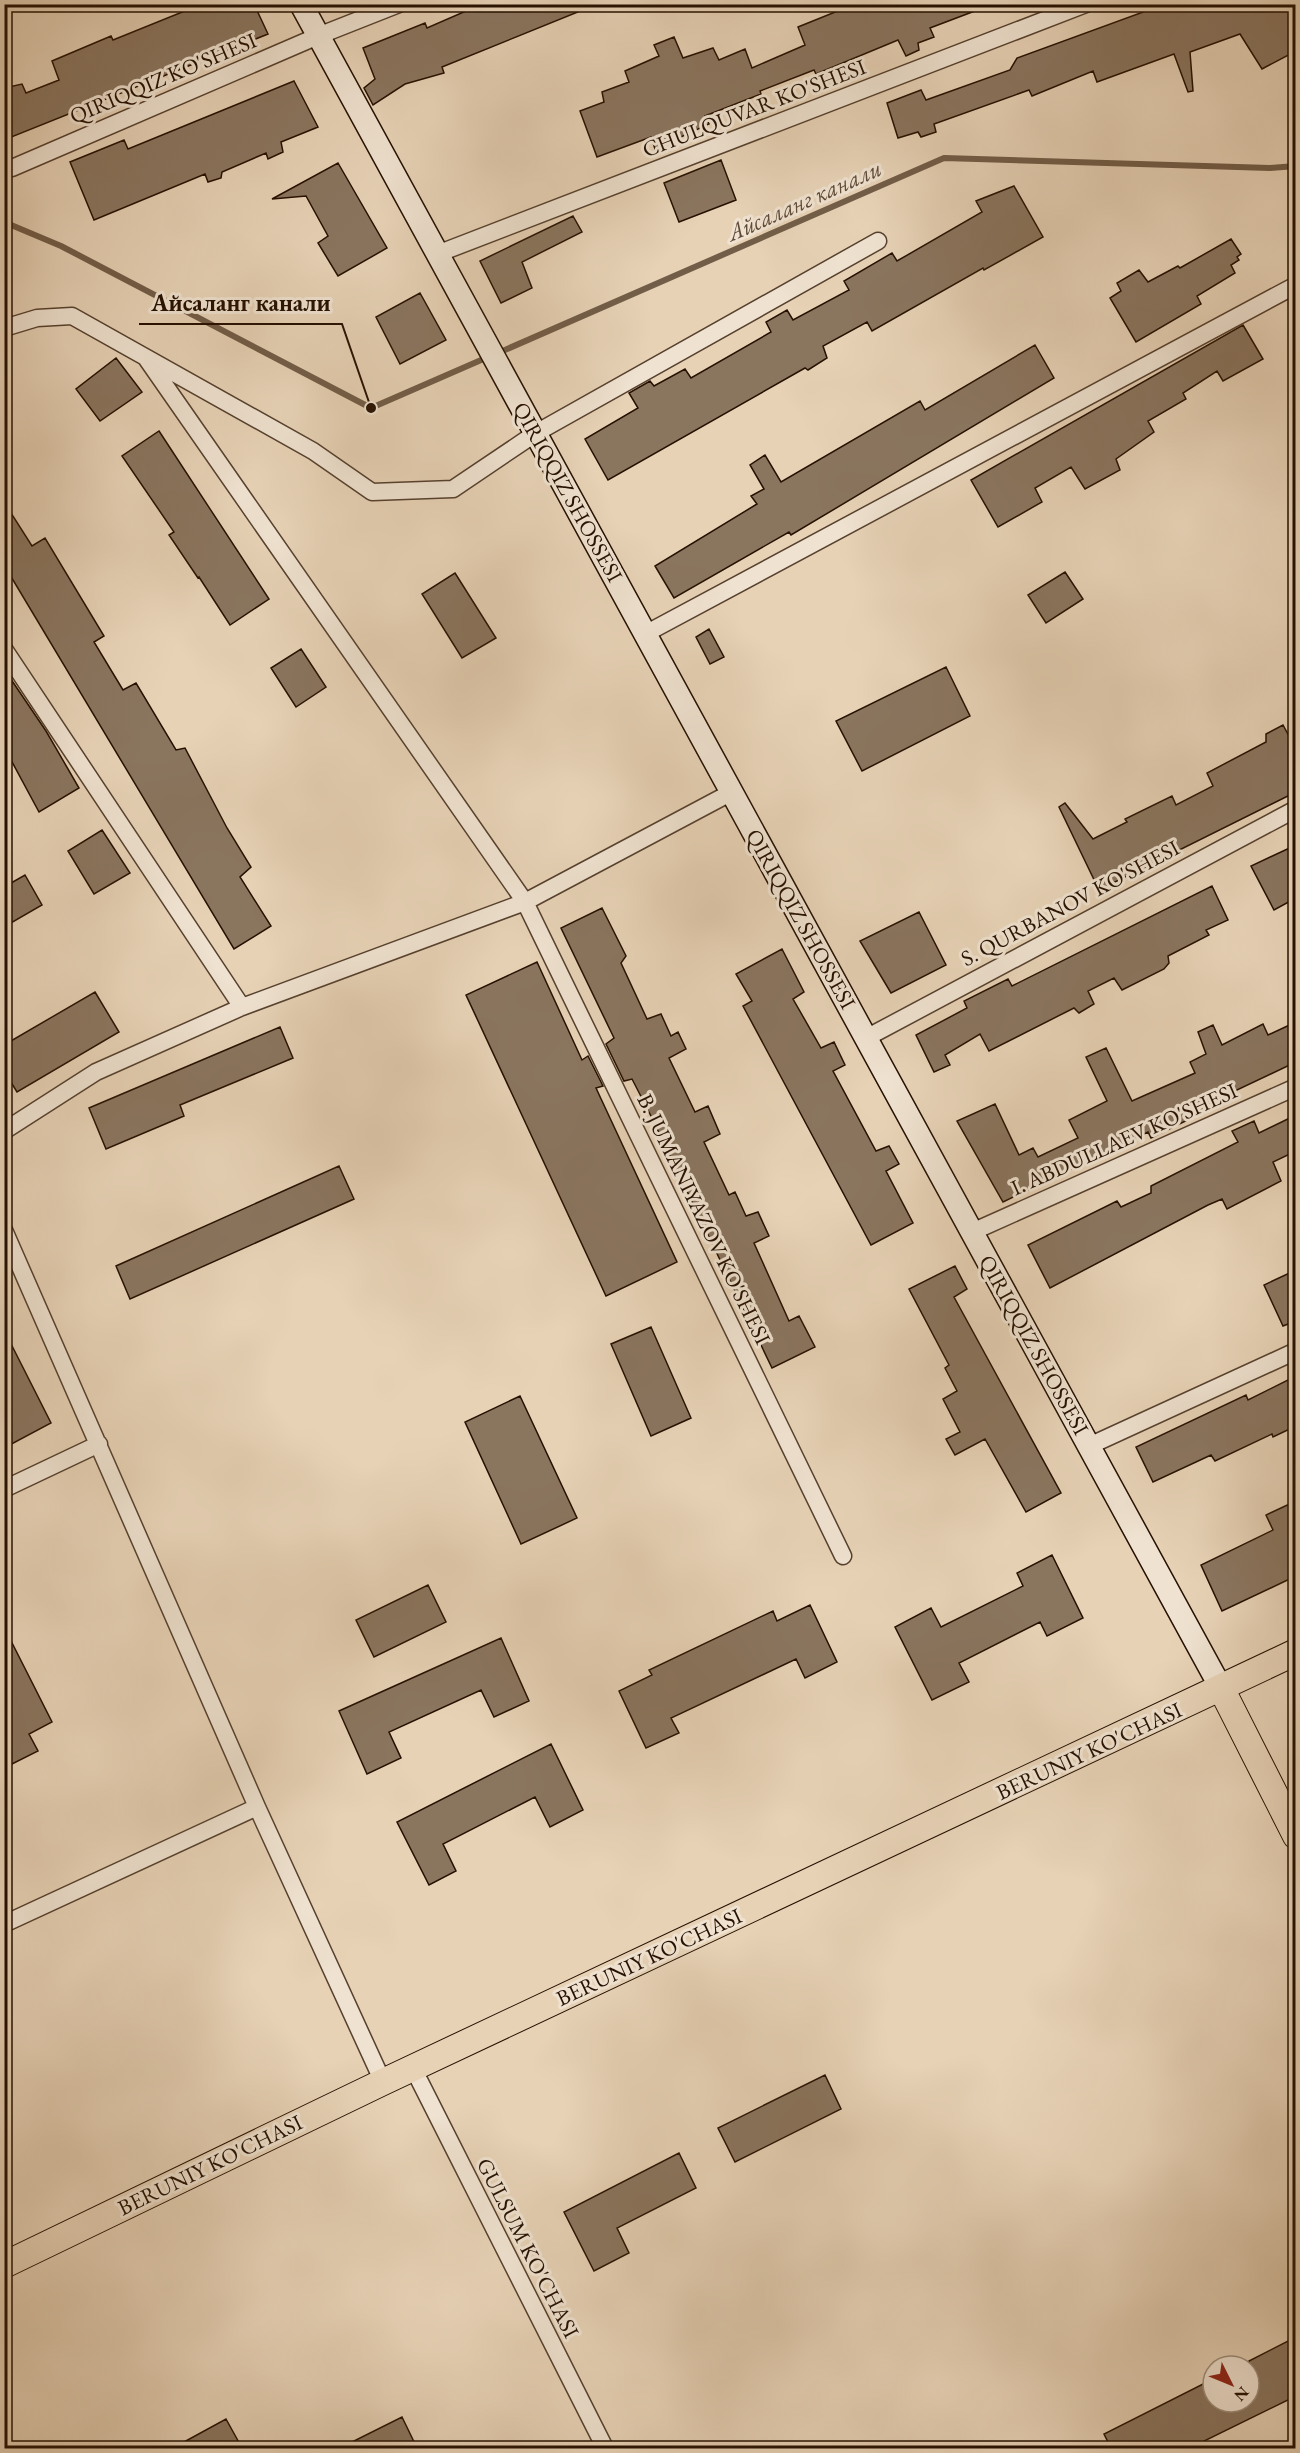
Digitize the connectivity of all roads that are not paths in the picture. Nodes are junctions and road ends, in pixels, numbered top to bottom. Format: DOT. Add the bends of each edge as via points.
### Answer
graph roads {
  1 [pos="301,4"];
  2 [pos="399,4"];
  3 [pos="1086,4"];
  4 [pos="318,36"];
  5 [pos="12,168"];
  6 [pos="878,241"];
  7 [pos="438,254"];
  8 [pos="1296,285"];
  9 [pos="4,328"];
  10 [pos="146,358"];
  11 [pos="536,434"];
  12 [pos="645,634"];
  13 [pos="4,649"];
  14 [pos="732,792"];
  15 [pos="1296,809"];
  16 [pos="525,903"];
  17 [pos="242,1007"];
  18 [pos="866,1038"];
  19 [pos="1296,1087"];
  20 [pos="4,1131"];
  21 [pos="4,1230"];
  22 [pos="972,1232"];
  23 [pos="1296,1351"];
  24 [pos="99,1444"];
  25 [pos="1089,1446"];
  26 [pos="4,1489"];
  27 [pos="843,1556"];
  28 [pos="1296,1652"];
  29 [pos="1221,1688"];
  30 [pos="257,1807"];
  31 [pos="1296,1836"];
  32 [pos="4,1924"];
  33 [pos="413,2068"];
  34 [pos="382,2082"];
  35 [pos="4,2265"];
  36 [pos="605,2448"];
  1 -- 4 [label="main road, QIRIQQIZ SHOSSESI"];
  2 -- 4 [label="street, QIRIQQIZ KO'SHESI"];
  3 -- 7 [label="street, CHULQUVAR KO'SHESI"];
  4 -- 5 [label="street, QIRIQQIZ KO'SHESI"];
  4 -- 7 [label="main road, QIRIQQIZ SHOSSESI"];
  6 -- 11 [label="street"];
  7 -- 11 [label="main road, QIRIQQIZ SHOSSESI"];
  8 -- 12 [label="street"];
  9 -- 10 [label="street" via="37,318 72,316"];
  10 -- 11 [label="street" via="313,451 372,492 453,489"];
  10 -- 16 [label="street, B. JUMANIYAZOV KO'SHESI"];
  11 -- 12 [label="main road, QIRIQQIZ SHOSSESI"];
  12 -- 14 [label="main road, QIRIQQIZ SHOSSESI"];
  13 -- 17 [label="street"];
  14 -- 16 [label="street"];
  14 -- 18 [label="main road, QIRIQQIZ SHOSSESI"];
  15 -- 18 [label="street, S. QURBANOV KO'SHESI"];
  16 -- 17 [label="street"];
  16 -- 27 [label="street, B. JUMANIYAZOV KO'SHESI"];
  17 -- 20 [label="street" via="96,1072"];
  18 -- 22 [label="main road, QIRIQQIZ SHOSSESI"];
  19 -- 22 [label="street, I. ABDULLAEV KO'SHESI"];
  21 -- 24 [label="street"];
  22 -- 25 [label="main road, QIRIQQIZ SHOSSESI"];
  23 -- 25 [label="street"];
  24 -- 26 [label="street"];
  24 -- 30 [label="street"];
  25 -- 29 [label="main road, QIRIQQIZ SHOSSESI"];
  28 -- 29 [label="main road, BERUNIY KO'CHASI"];
  29 -- 31 [label="main road, QIRIQQIZ SHOSSESI"];
  29 -- 33 [label="main road, BERUNIY KO'CHASI"];
  30 -- 32 [label="street"];
  30 -- 34 [label="street"];
  33 -- 34 [label="main road, BERUNIY KO'CHASI"];
  33 -- 36 [label="street, GULSUM KO'CHASI"];
  34 -- 35 [label="main road, BERUNIY KO'CHASI"];
}
